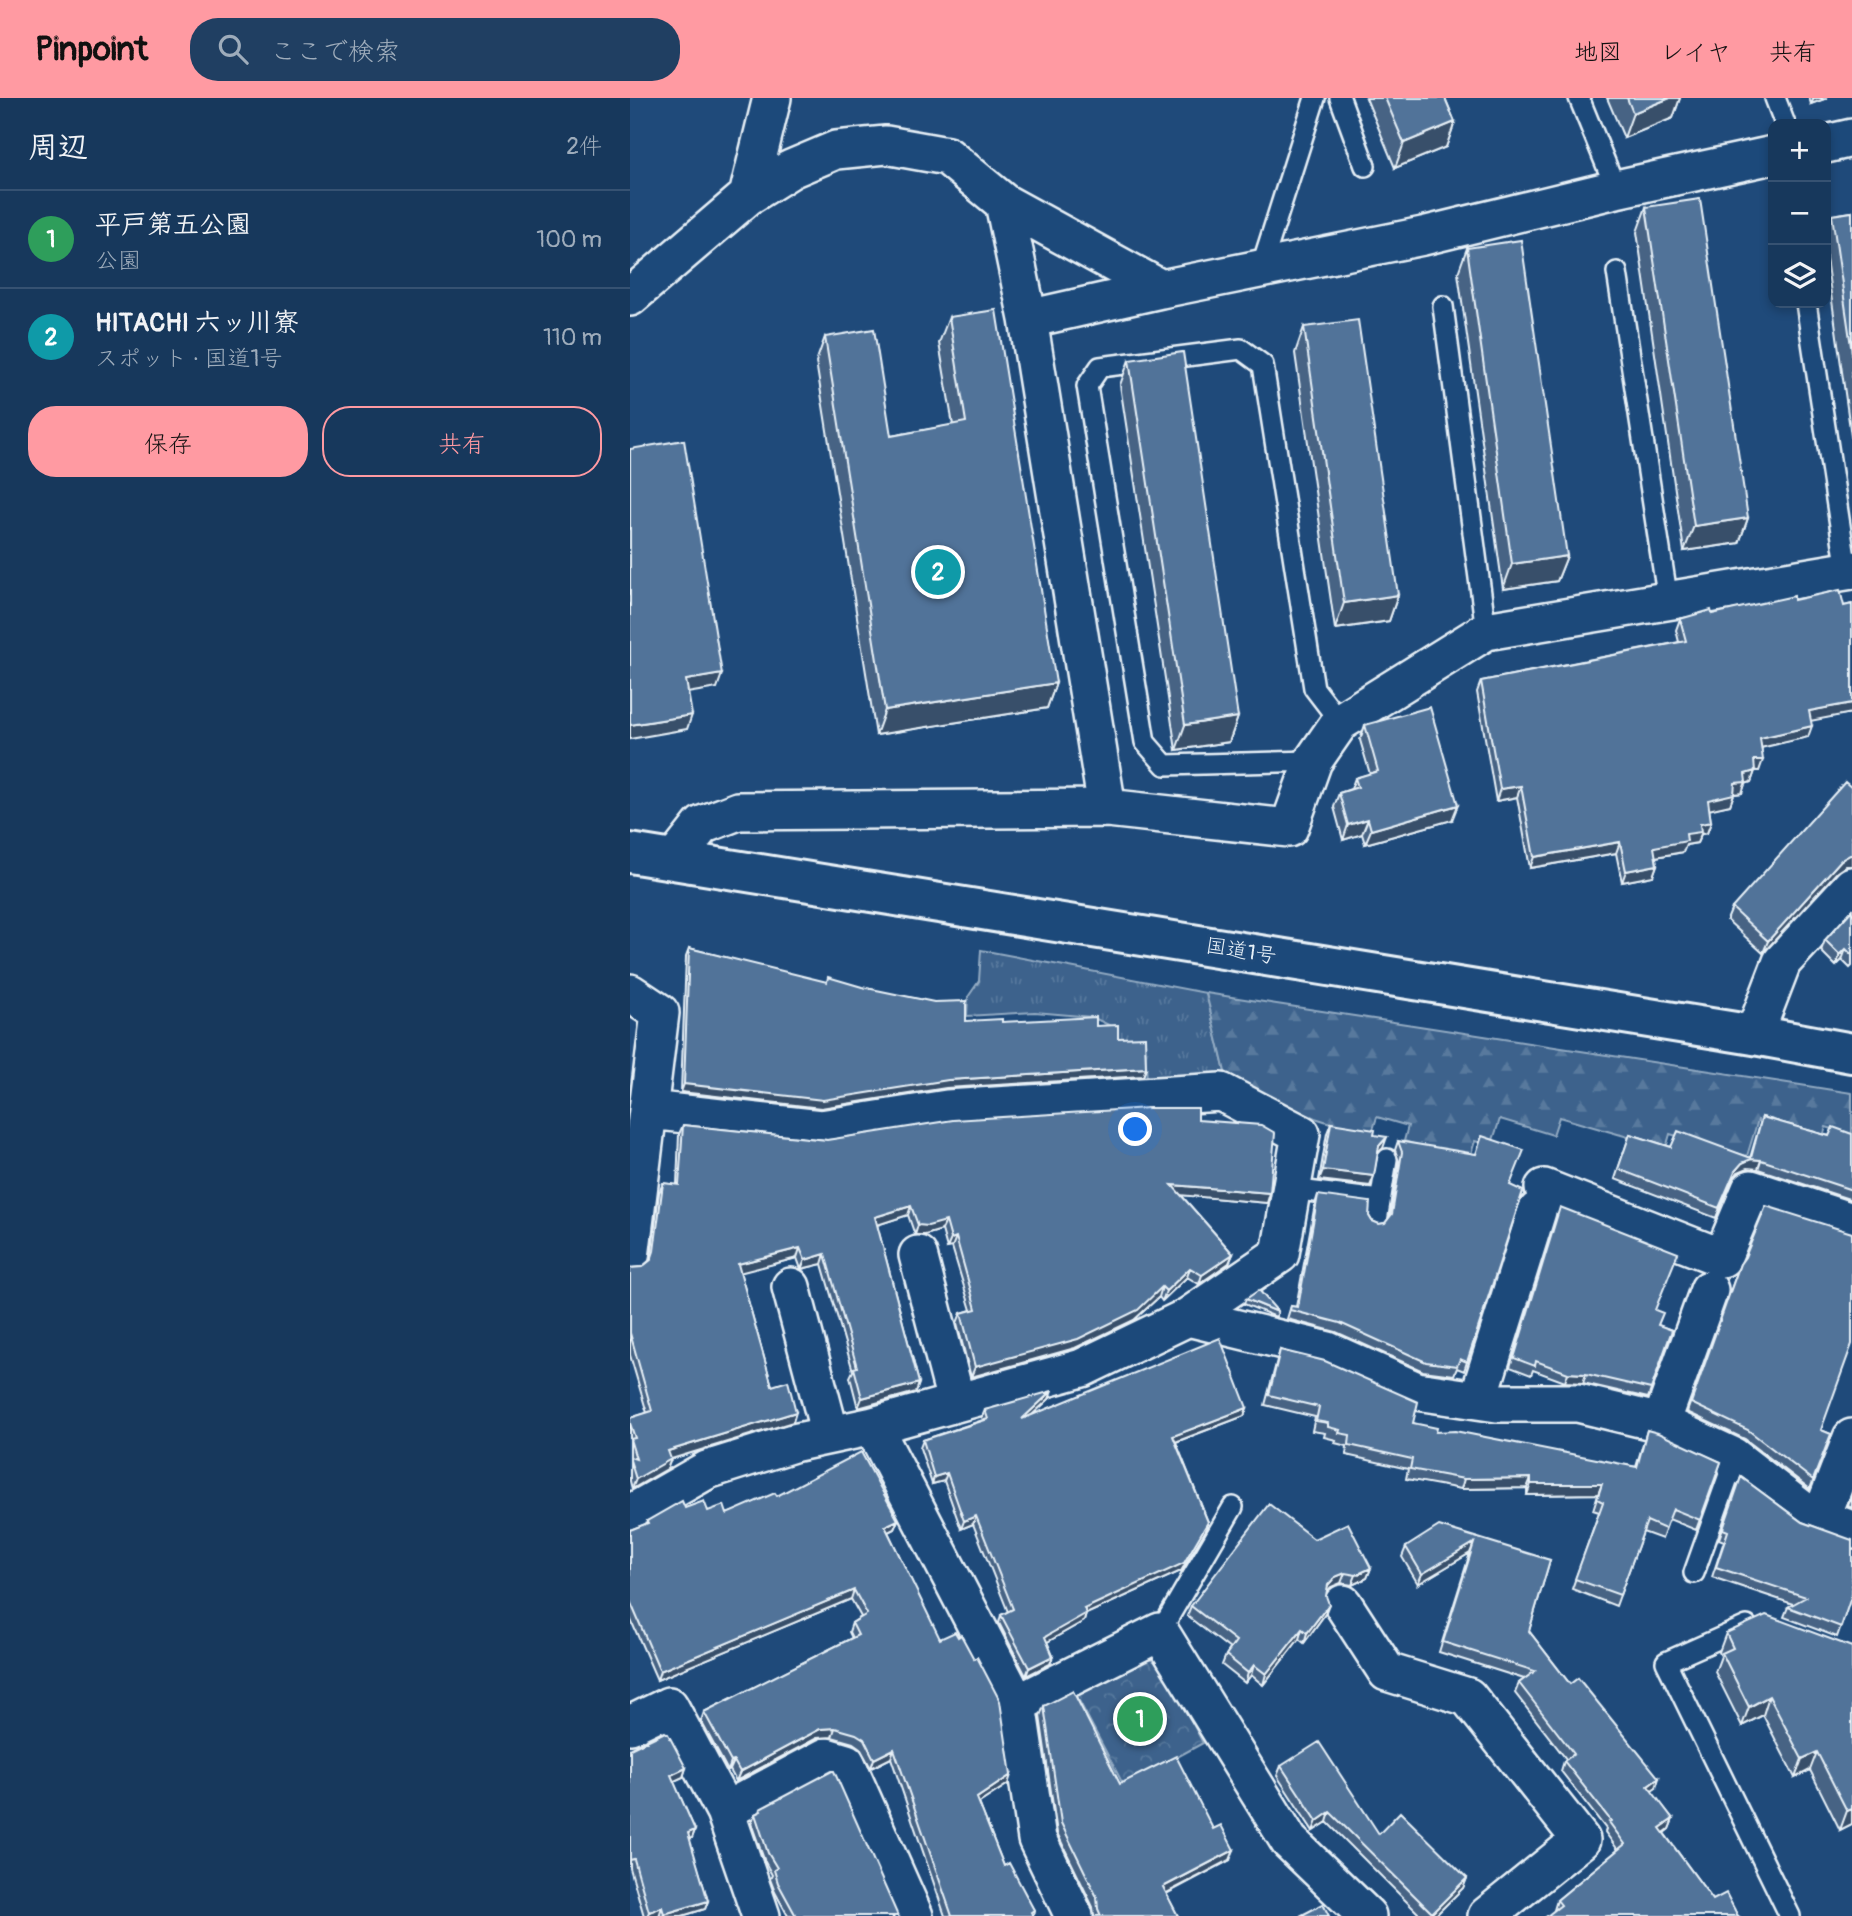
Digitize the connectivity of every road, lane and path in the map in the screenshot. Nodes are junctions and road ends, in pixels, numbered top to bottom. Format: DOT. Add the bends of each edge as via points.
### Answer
graph roads {
  1 [pos="772,98"];
  2 [pos="1315,98"];
  3 [pos="1340,98"];
  4 [pos="1579,98"];
  5 [pos="1775,98"];
  6 [pos="1783,119"];
  7 [pos="1852,138"];
  8 [pos="1831,143"];
  9 [pos="1768,156"];
  10 [pos="1365,166"];
  11 [pos="1616,188"];
  12 [pos="748,197"];
  13 [pos="1004,203"];
  14 [pos="1260,271"];
  15 [pos="1617,272"];
  16 [pos="1160,289"];
  17 [pos="630,297"];
  18 [pos="1443,306"];
  19 [pos="1807,308"];
  20 [pos="1028,319"];
  21 [pos="1849,570"];
  22 [pos="1668,601"];
  23 [pos="1486,631"];
  24 [pos="1340,722"];
  25 [pos="1313,761"];
  26 [pos="1107,808"];
  27 [pos="630,853"];
  28 [pos="674,859"];
  29 [pos="1852,886"];
  30 [pos="630,993"];
  31 [pos="1754,1035"];
  32 [pos="1852,1053"];
  33 [pos="649,1110"];
  34 [pos="1387,1159"];
  35 [pos="1291,1189"];
  36 [pos="1380,1200"];
  37 [pos="1377,1221"];
  38 [pos="1852,1222"];
  39 [pos="918,1255"];
  40 [pos="630,1257"];
  41 [pos="791,1287"];
  42 [pos="1709,1290"];
  43 [pos="1188,1317"];
  44 [pos="1478,1400"];
  45 [pos="957,1401"];
  46 [pos="1661,1423"];
  47 [pos="873,1426"];
  48 [pos="830,1434"];
  49 [pos="1852,1438"];
  50 [pos="1735,1458"];
  51 [pos="1233,1507"];
  52 [pos="630,1514"];
  53 [pos="1836,1524"];
  54 [pos="1694,1573"];
  55 [pos="1343,1604"];
  56 [pos="1771,1625"];
  57 [pos="1160,1632"];
  58 [pos="1017,1704"];
  59 [pos="630,1725"];
  60 [pos="725,1811"];
  61 [pos="761,1916"];
  62 [pos="914,1916"];
  63 [pos="1074,1916"];
  64 [pos="1367,1916"];
  65 [pos="1487,1916"];
  66 [pos="1790,1916"];
  1 -- 12 [label="street"];
  2 -- 14 [label="lane"];
  3 -- 10 [label="lane"];
  4 -- 11 [label="lane"];
  5 -- 6 [label="lane"];
  7 -- 8 [label="street"];
  9 -- 11 [label="street"];
  11 -- 14 [label="street"];
  12 -- 13 [label="street" via="791,169 836,150 886,145 947,156"];
  12 -- 17 [label="street"];
  13 -- 16 [label="street"];
  13 -- 20 [label="street"];
  14 -- 16 [label="street"];
  15 -- 22 [label="lane"];
  16 -- 20 [label="street"];
  18 -- 23 [label="lane"];
  19 -- 21 [label="lane"];
  20 -- 26 [label="street"];
  21 -- 22 [label="street"];
  22 -- 23 [label="street"];
  23 -- 24 [label="street"];
  24 -- 25 [label="street"];
  24 -- 25 [label="lane" via="1314,688 1263,365 1241,349 1100,367 1087,386 1144,742 1166,765"];
  25 -- 26 [label="street" via="1289,828"];
  26 -- 28 [label="street" via="738,811 702,825"];
  27 -- 28 [label="highway, 国道1号"];
  28 -- 31 [label="highway, 国道1号"];
  29 -- 31 [label="street" via="1782,962"];
  30 -- 33 [label="street" via="660,1013"];
  31 -- 32 [label="highway, 国道1号"];
  33 -- 35 [label="street" via="821,1129 947,1109 1221,1092 1301,1134"];
  33 -- 40 [label="street"];
  34 -- 36 [label="lane"];
  35 -- 36 [label="lane"];
  35 -- 43 [label="street" via="1280,1254"];
  36 -- 37 [label="lane"];
  38 -- 44 [label="street" via="1751,1189 1722,1258 1541,1200"];
  39 -- 45 [label="street"];
  41 -- 48 [label="street"];
  42 -- 46 [label="street"];
  43 -- 44 [label="street" via="1239,1341 1328,1351 1417,1391"];
  43 -- 45 [label="street" via="1082,1368"];
  44 -- 46 [label="street" via="1578,1403"];
  45 -- 47 [label="street"];
  46 -- 50 [label="street"];
  47 -- 48 [label="street"];
  47 -- 58 [label="street"];
  48 -- 52 [label="street" via="707,1470"];
  49 -- 53 [label="street"];
  50 -- 53 [label="street" via="1806,1513"];
  50 -- 54 [label="lane"];
  51 -- 57 [label="lane"];
  55 -- 65 [label="street" via="1387,1672 1468,1697 1581,1840"];
  56 -- 66 [label="lane" via="1759,1620 1666,1662"];
  57 -- 58 [label="street"];
  57 -- 64 [label="street" via="1289,1841"];
  58 -- 63 [label="street" via="1037,1839"];
  59 -- 60 [label="street" via="669,1706"];
  60 -- 61 [label="street"];
  60 -- 62 [label="street" via="826,1757 846,1763"];
}
